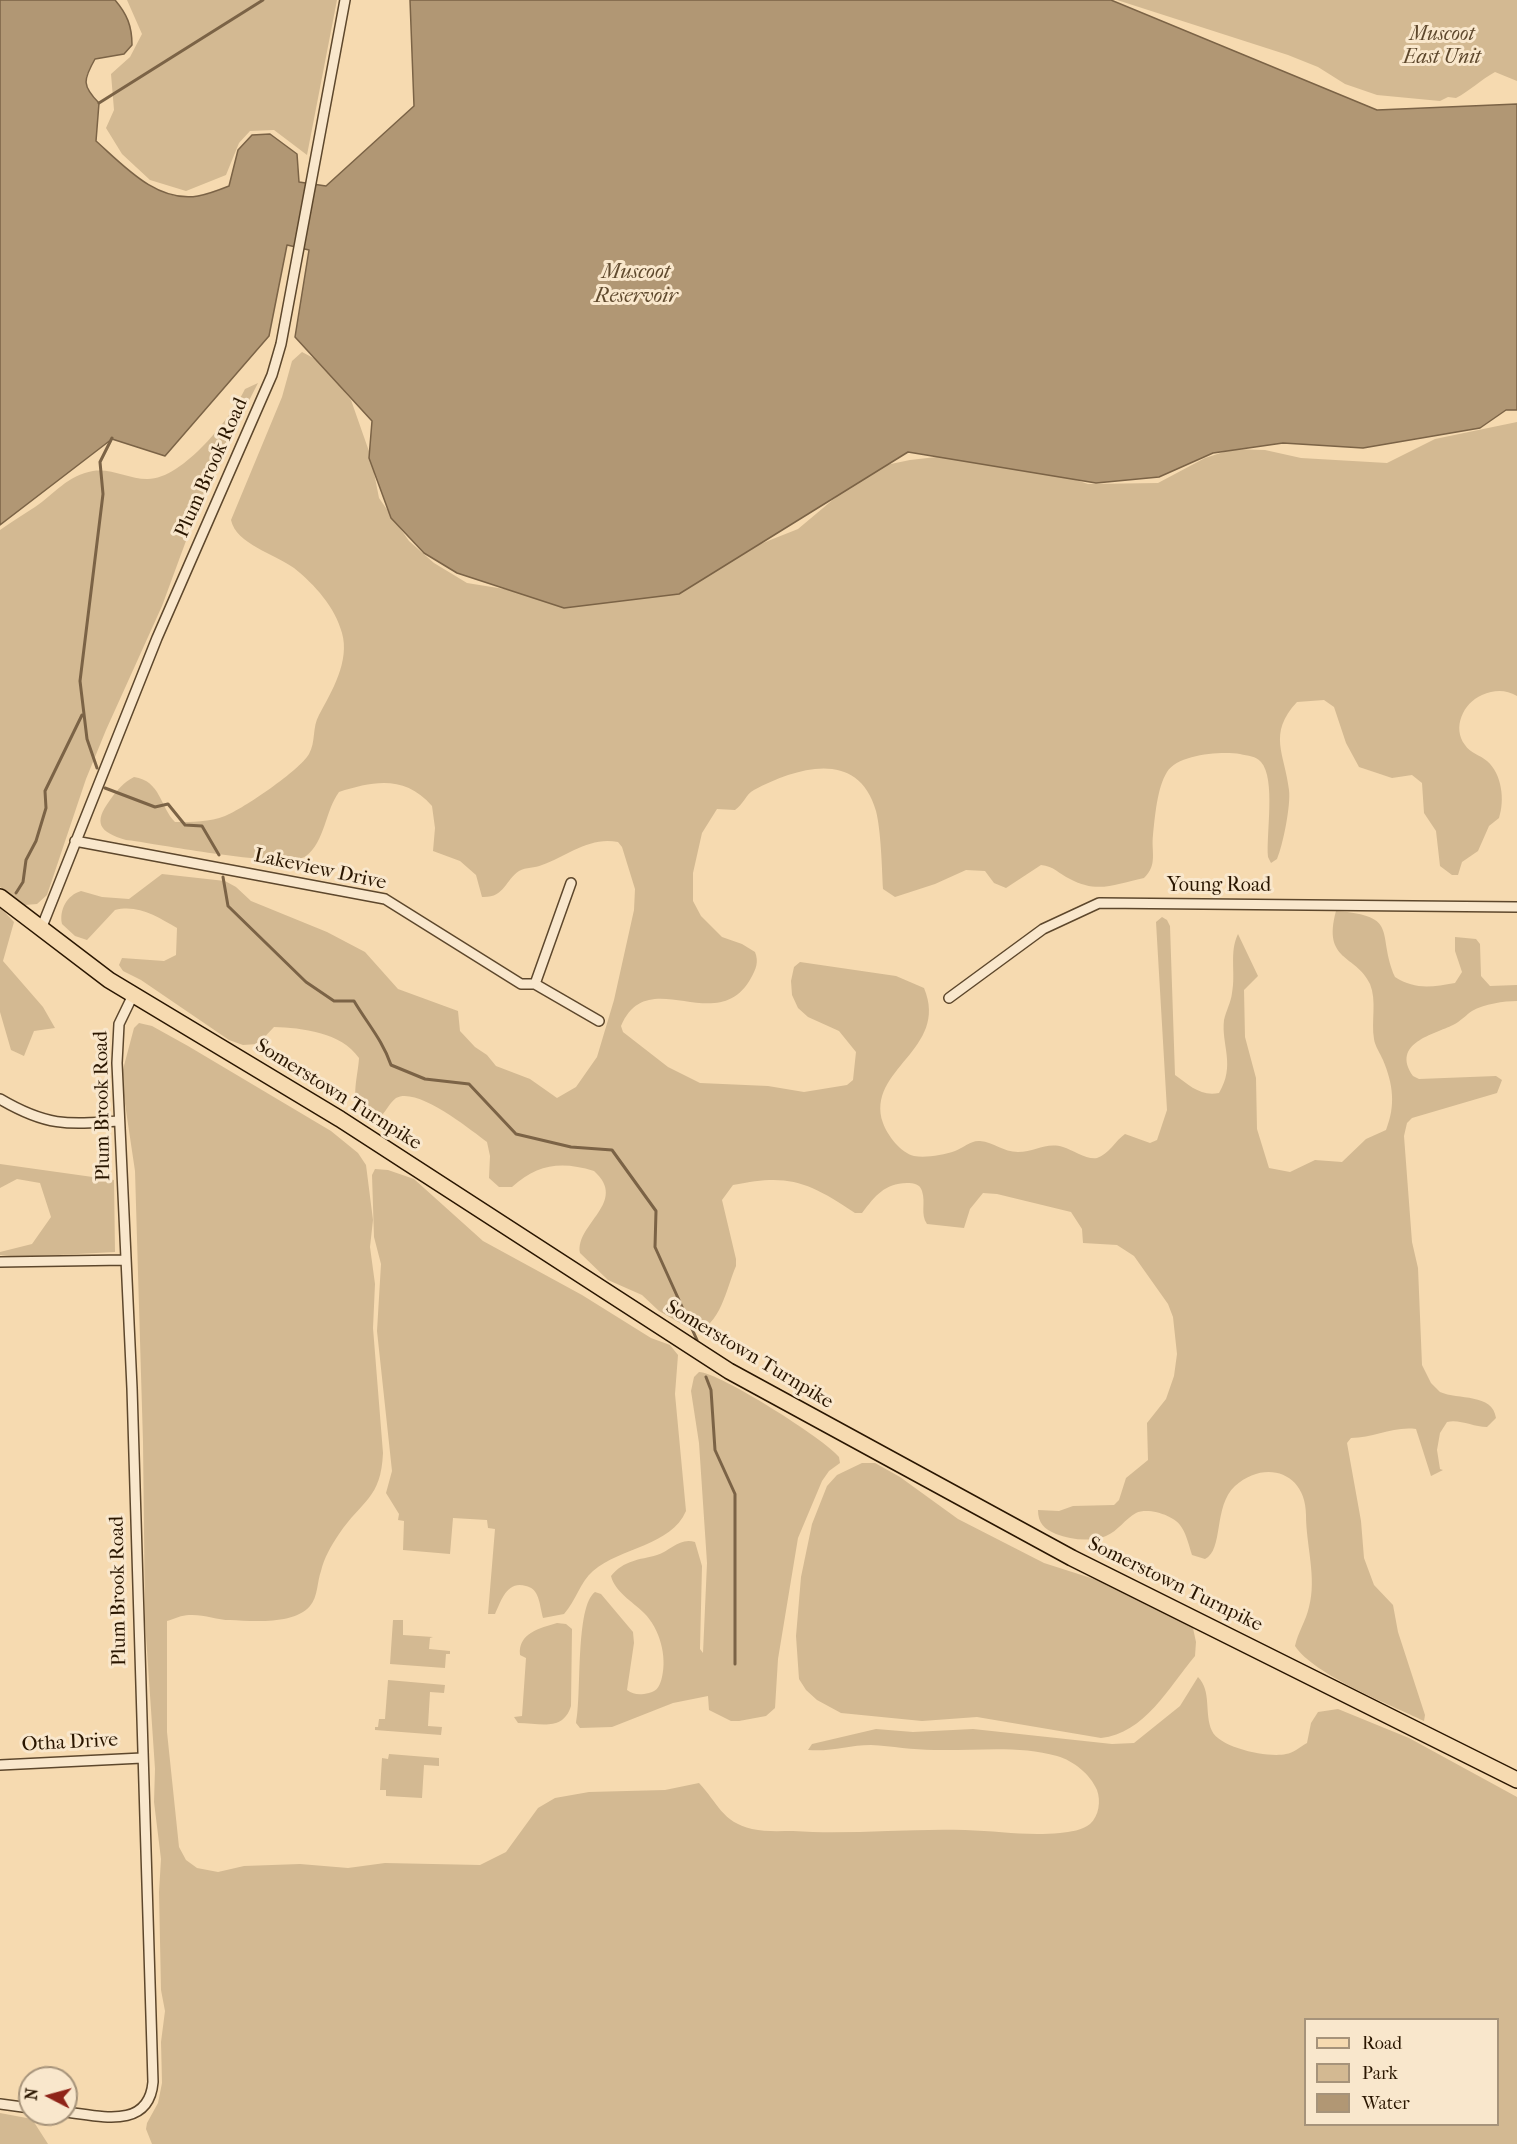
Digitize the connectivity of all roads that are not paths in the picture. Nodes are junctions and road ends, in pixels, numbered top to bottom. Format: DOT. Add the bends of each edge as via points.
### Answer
graph roads {
  1 [pos="345,0"];
  2 [pos="75,841"];
  3 [pos="571,883"];
  4 [pos="0,897"];
  5 [pos="1517,907"];
  6 [pos="41,929"];
  7 [pos="535,984"];
  8 [pos="133,995"];
  9 [pos="949,998"];
  10 [pos="599,1021"];
  11 [pos="0,1099"];
  12 [pos="118,1121"];
  13 [pos="125,1260"];
  14 [pos="0,1262"];
  15 [pos="142,1758"];
  16 [pos="0,1765"];
  17 [pos="1517,1780"];
  18 [pos="0,2104"];
  19 [pos="18,2106"];
  20 [pos="78,2113"];
  1 -- 2 [label="street, Plum Brook Road" via="272,375 157,638"];
  2 -- 6 [label="street, Plum Brook Road"];
  2 -- 7 [label="street, Lakeview Drive" via="385,899 520,984"];
  3 -- 7 [label="street"];
  4 -- 6 [label="main road, Somerstown Turnpike"];
  5 -- 9 [label="street, Young Road" via="1099,903 1043,929"];
  6 -- 8 [label="main road, Somerstown Turnpike"];
  7 -- 10 [label="street, Lakeview Drive"];
  8 -- 12 [label="street, Plum Brook Road" via="119,1024"];
  8 -- 17 [label="main road, Somerstown Turnpike" via="340,1119 763,1391 1072,1558"];
  11 -- 12 [label="street" via="50,1122 70,1125"];
  12 -- 13 [label="street, Plum Brook Road"];
  13 -- 14 [label="street"];
  13 -- 15 [label="street, Plum Brook Road"];
  15 -- 16 [label="street, Otha Drive"];
  15 -- 20 [label="street, Plum Brook Road" via="152,2093 140,2111 129,2116"];
  18 -- 19 [label="street"];
}
